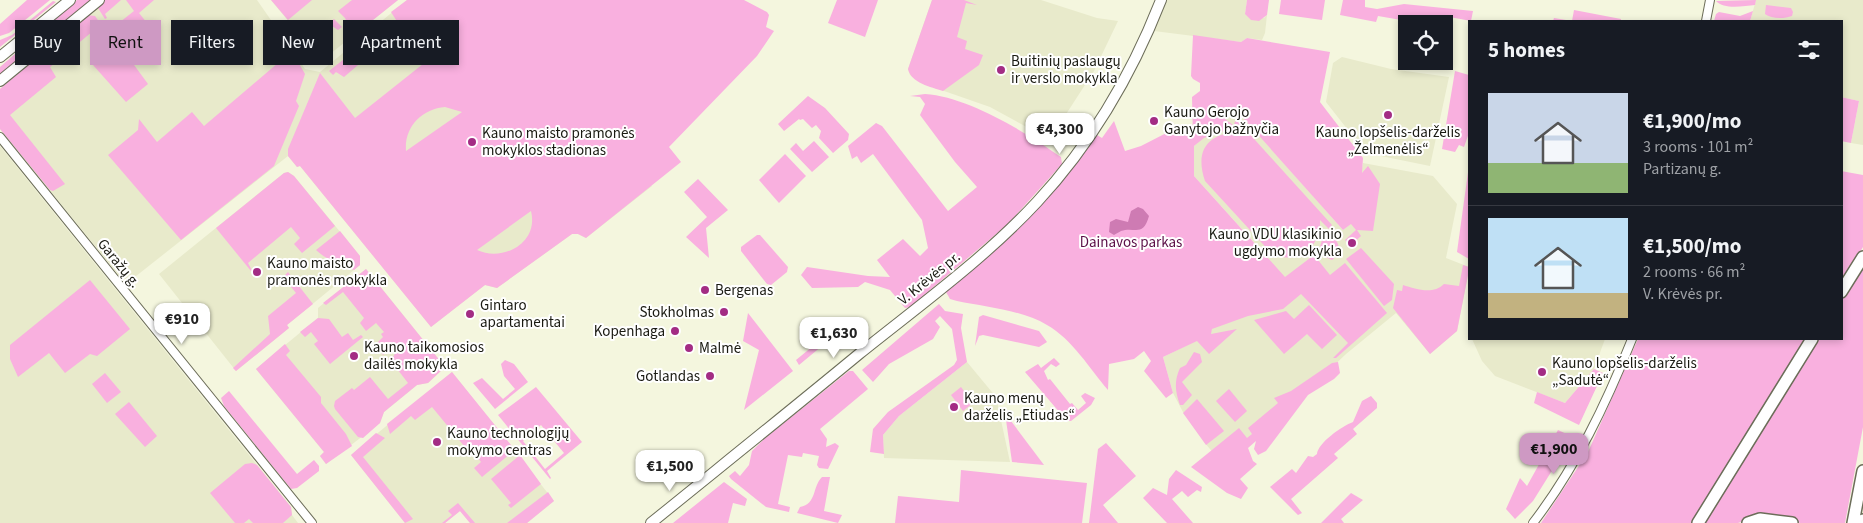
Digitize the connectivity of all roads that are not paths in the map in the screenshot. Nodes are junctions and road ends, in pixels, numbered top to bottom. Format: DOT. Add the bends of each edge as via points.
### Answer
graph roads {
  1 [pos="70,0"];
  2 [pos="99,0"];
  3 [pos="1161,0"];
  4 [pos="1710,0"];
  5 [pos="1706,20"];
  6 [pos="0,56"];
  7 [pos="0,81"];
  8 [pos="0,137"];
  9 [pos="1863,256"];
  10 [pos="1843,289"];
  11 [pos="1632,340"];
  12 [pos="1811,340"];
  13 [pos="1863,471"];
  14 [pos="312,523"];
  15 [pos="651,523"];
  16 [pos="1533,523"];
  17 [pos="1698,523"];
  18 [pos="1748,523"];
  19 [pos="1792,523"];
  20 [pos="1853,523"];
  1 -- 6 [label="main road"];
  2 -- 7 [label="main road"];
  3 -- 15 [label="main road, V. Krėvės pr." via="1132,64 1104,114 1072,160 1025,214 952,279"];
  4 -- 5 [label="street"];
  8 -- 14 [label="street, Garažų g."];
  9 -- 10 [label="highway"];
  11 -- 16 [label="street" via="1608,397 1575,462"];
  12 -- 17 [label="highway"];
  13 -- 20 [label="highway"];
  18 -- 19 [label="highway" via="1760,520"];
}
